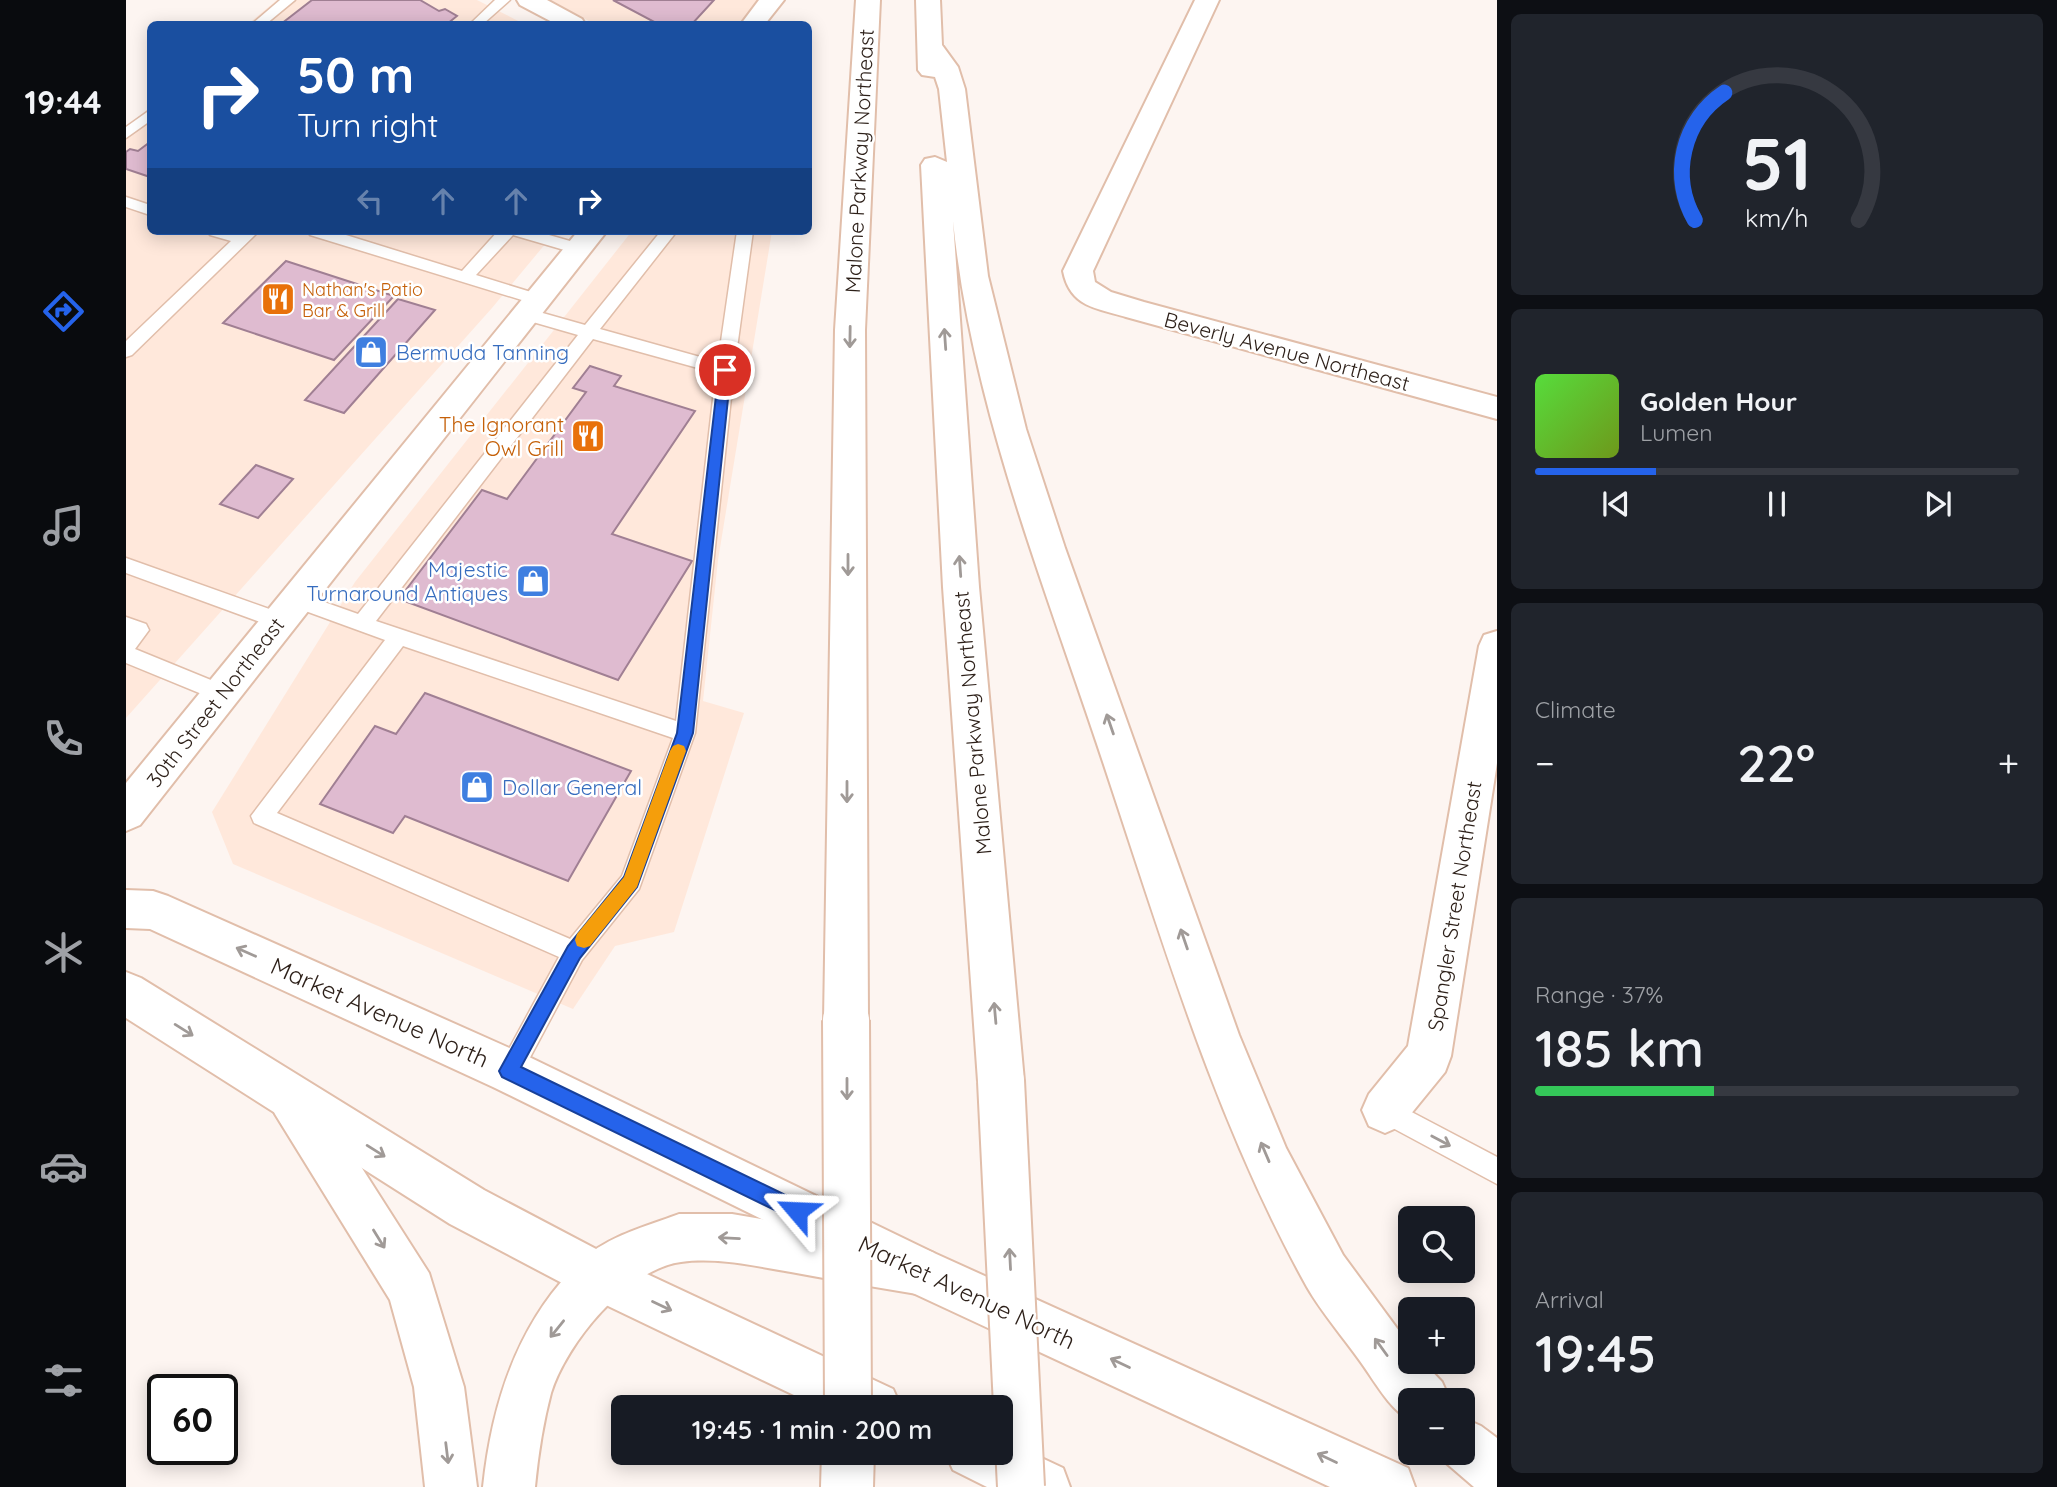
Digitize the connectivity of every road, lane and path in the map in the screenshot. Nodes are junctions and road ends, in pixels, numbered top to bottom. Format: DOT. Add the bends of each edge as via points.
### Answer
graph roads {
  1 [pos="288,0"];
  2 [pos="503,0"];
  3 [pos="529,0"];
  4 [pos="772,0"];
  5 [pos="868,0"];
  6 [pos="928,0"];
  7 [pos="1206,0"];
  8 [pos="262,21"];
  9 [pos="479,21"];
  10 [pos="568,21"];
  11 [pos="754,21"];
  12 [pos="930,45"];
  13 [pos="147,116"];
  14 [pos="126,134"];
  15 [pos="126,202"];
  16 [pos="147,209"];
  17 [pos="246,235"];
  18 [pos="329,235"];
  19 [pos="503,235"];
  20 [pos="548,235"];
  21 [pos="666,235"];
  22 [pos="744,235"];
  23 [pos="586,240"];
  24 [pos="466,277"];
  25 [pos="532,307"];
  26 [pos="589,332"];
  27 [pos="126,351"];
  28 [pos="725,370"];
  29 [pos="1497,408"];
  30 [pos="126,565"];
  31 [pos="287,611"];
  32 [pos="362,624"];
  33 [pos="126,625"];
  34 [pos="399,637"];
  35 [pos="126,645"];
  36 [pos="1497,646"];
  37 [pos="126,654"];
  38 [pos="222,694"];
  39 [pos="685,733"];
  40 [pos="126,813"];
  41 [pos="126,908"];
  42 [pos="574,952"];
  43 [pos="126,993"];
  44 [pos="509,1071"];
  45 [pos="291,1098"];
  46 [pos="1385,1111"];
  47 [pos="1497,1171"];
  48 [pos="917,1270"];
  49 [pos="600,1277"];
  50 [pos="1413,1388"];
  51 [pos="848,1395"];
  52 [pos="850,1395"];
  53 [pos="1475,1454"];
  54 [pos="848,1465"];
  55 [pos="998,1465"];
  56 [pos="1497,1472"];
  57 [pos="451,1487"];
  58 [pos="509,1487"];
  59 [pos="847,1487"];
  60 [pos="1021,1487"];
  61 [pos="1044,1487"];
  62 [pos="1389,1487"];
  1 -- 8 [label="lane"];
  2 -- 9 [label="lane"];
  3 -- 10 [label="main road"];
  4 -- 11 [label="main road"];
  5 -- 51 [label="main road, Malone Parkway Northeast, one-way, bridge" via="850,343"];
  6 -- 12 [label="main road, Malone Parkway Northeast"];
  7 -- 29 [label="main road, Beverly Avenue Northeast" via="1078,271 1081,287 1100,299 1137,310"];
  50 -- 12 [label="main road, one-way" via="1320,1262 1270,1164 1217,1035 1010,429 970,263 952,89 945,67"];
  60 -- 12 [label="main road, Malone Parkway Northeast, one-way, bridge" via="1001,1081 961,587"];
  13 -- 14 [label="lane"];
  15 -- 16 [label="lane"];
  17 -- 27 [label="lane"];
  18 -- 24 [label="lane"];
  19 -- 24 [label="lane"];
  20 -- 23 [label="lane"];
  21 -- 26 [label="lane"];
  22 -- 28 [label="lane"];
  23 -- 25 [label="main road, 30th Street Northeast"];
  24 -- 25 [label="lane"];
  25 -- 26 [label="lane"];
  25 -- 31 [label="main road, 30th Street Northeast"];
  26 -- 28 [label="lane"];
  26 -- 32 [label="lane"];
  28 -- 39 [label="lane"];
  30 -- 31 [label="lane"];
  31 -- 32 [label="lane"];
  31 -- 38 [label="main road, 30th Street Northeast"];
  32 -- 34 [label="lane"];
  33 -- 35 [label="lane" via="139,630"];
  34 -- 39 [label="lane"];
  34 -- 42 [label="lane" via="262,816"];
  36 -- 46 [label="main road, Spangler Street Northeast" via="1429,1056"];
  37 -- 38 [label="lane"];
  38 -- 40 [label="main road, 30th Street Northeast"];
  39 -- 42 [label="lane" via="631,882"];
  44 -- 41 [label="main road, Market Avenue North, one-way" via="153,910"];
  42 -- 44 [label="lane"];
  43 -- 45 [label="main road, one-way"];
  44 -- 48 [label="main road, Market Avenue North"];
  45 -- 49 [label="main road, one-way" via="467,1208"];
  45 -- 57 [label="main road, one-way" via="412,1290 439,1387"];
  46 -- 47 [label="lane, one-way"];
  48 -- 49 [label="main road, one-way" via="732,1238 679,1238 628,1258"];
  62 -- 48 [label="main road, Market Avenue North, one-way"];
  49 -- 52 [label="main road, one-way"];
  49 -- 58 [label="main road, one-way" via="548,1340 526,1392"];
  53 -- 56 [label="main road"];
  54 -- 59 [label="main road"];
  55 -- 61 [label="main road"];
}
